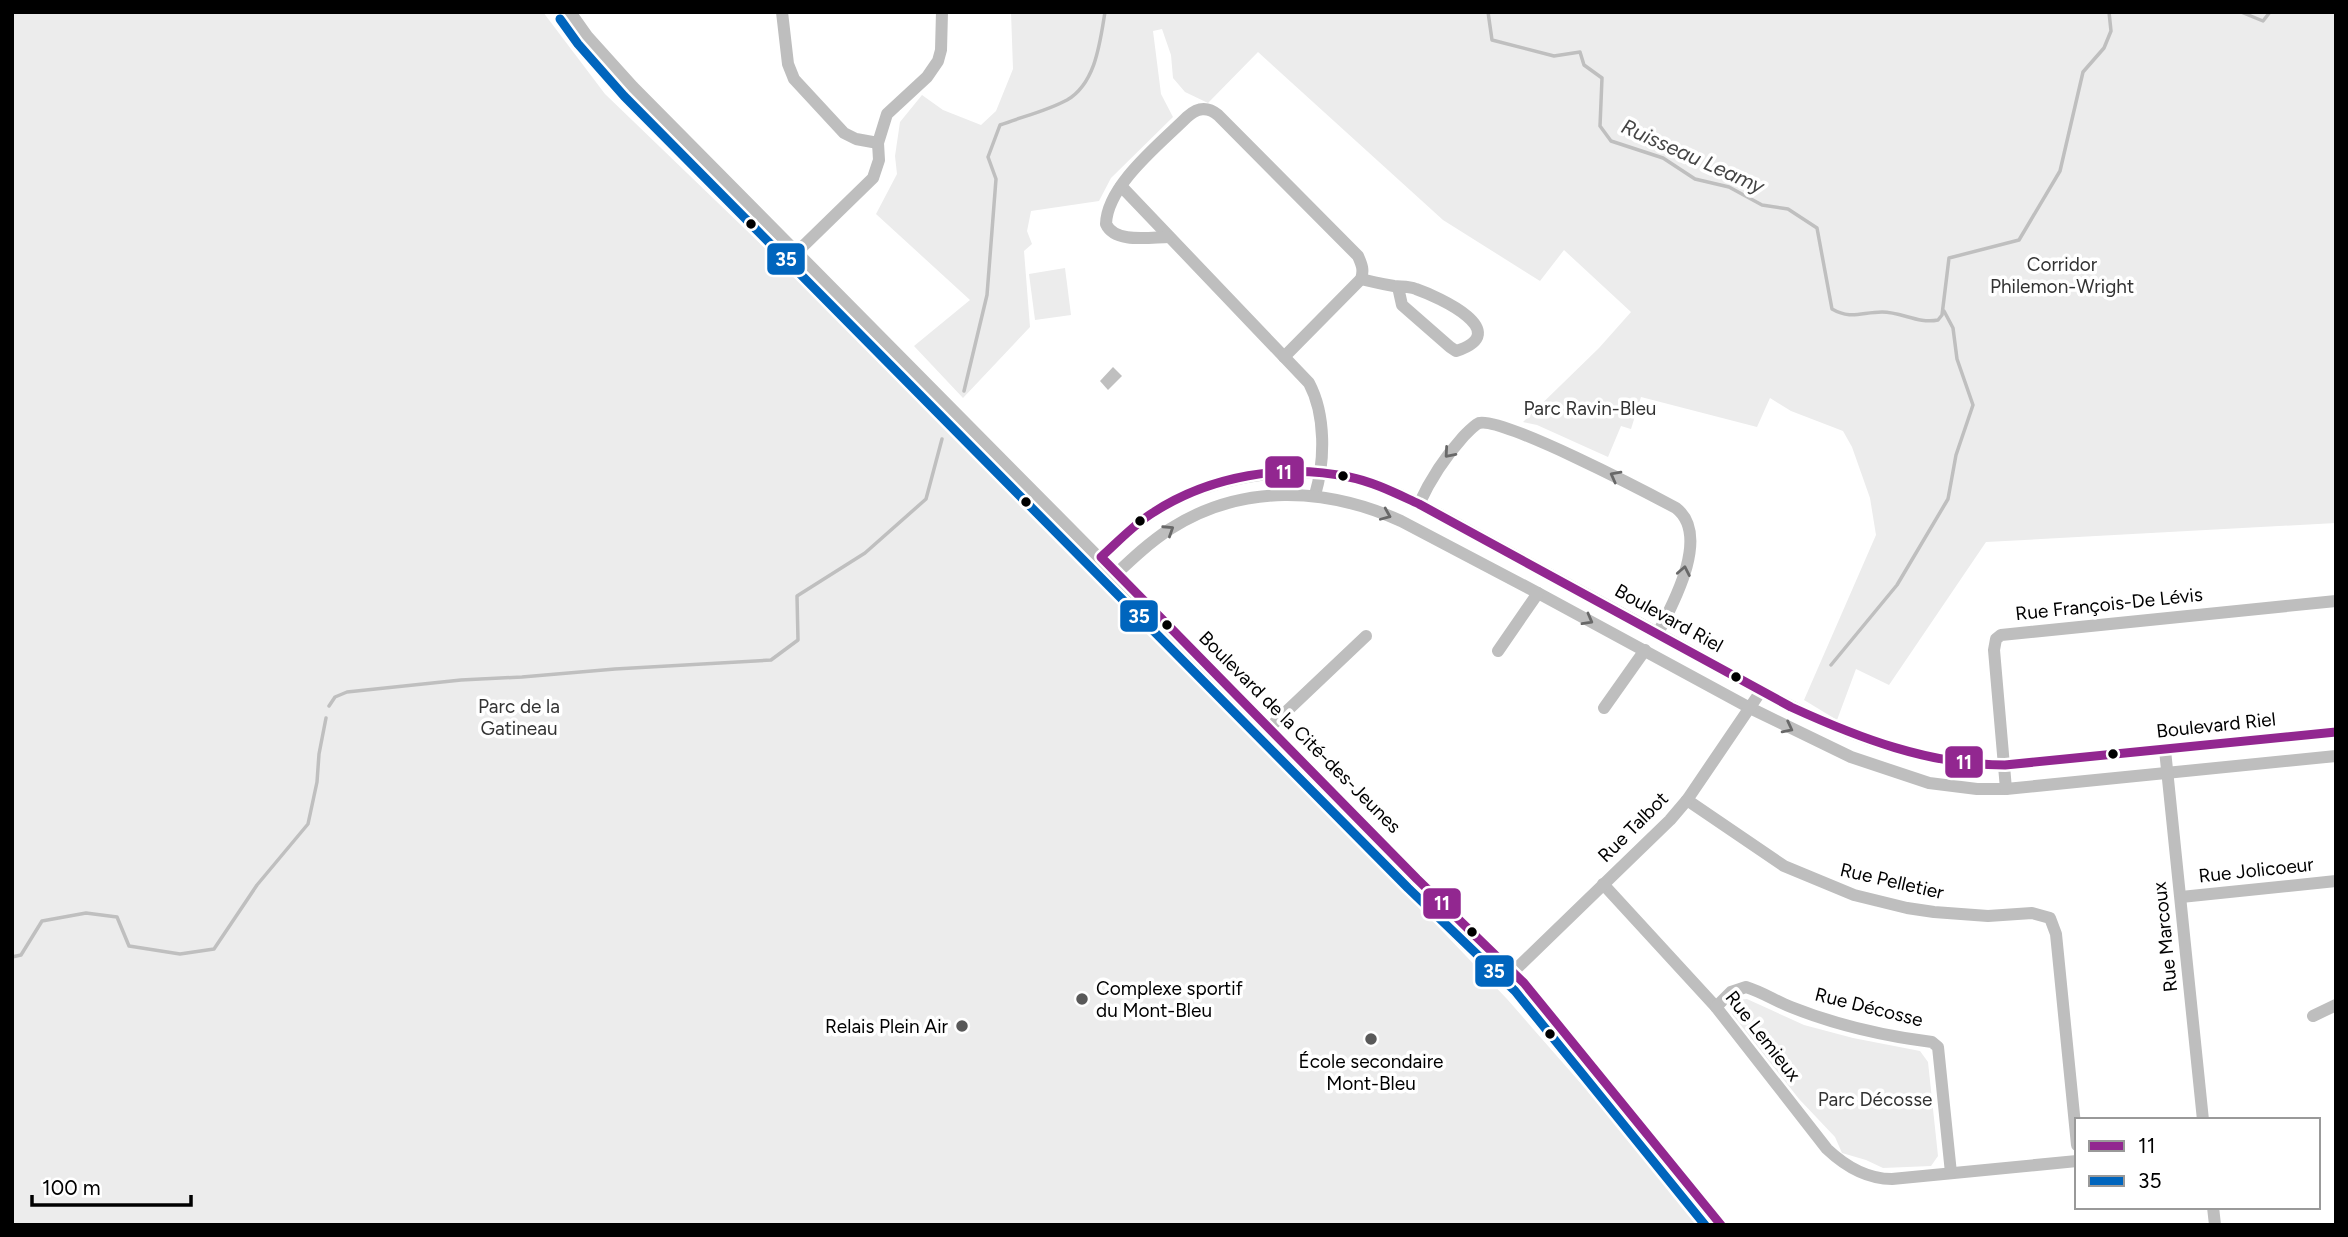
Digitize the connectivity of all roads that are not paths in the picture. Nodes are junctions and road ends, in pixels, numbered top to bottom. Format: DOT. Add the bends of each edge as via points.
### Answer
graph roads {
  1 [pos="570,12"];
  2 [pos="782,12"];
  3 [pos="942,12"];
  4 [pos="878,143"];
  5 [pos="1121,186"];
  6 [pos="1169,237"];
  7 [pos="796,253"];
  8 [pos="1361,279"];
  9 [pos="1398,287"];
  10 [pos="1283,357"];
  11 [pos="1321,473"];
  12 [pos="1315,495"];
  13 [pos="1419,504"];
  14 [pos="1101,557"];
  15 [pos="1116,574"];
  16 [pos="1538,593"];
  17 [pos="2336,601"];
  18 [pos="1658,633"];
  19 [pos="1366,636"];
  20 [pos="1645,650"];
  21 [pos="1498,651"];
  22 [pos="1761,691"];
  23 [pos="1604,708"];
  24 [pos="1750,708"];
  25 [pos="1269,728"];
  26 [pos="2336,732"];
  27 [pos="2165,750"];
  28 [pos="2336,756"];
  29 [pos="2005,765"];
  30 [pos="2168,773"];
  31 [pos="2006,789"];
  32 [pos="1687,800"];
  33 [pos="2336,881"];
  34 [pos="1603,884"];
  35 [pos="2181,897"];
  36 [pos="1513,972"];
  37 [pos="2336,1005"];
  38 [pos="1716,1007"];
  39 [pos="2313,1016"];
  40 [pos="2203,1118"];
  41 [pos="2075,1125"];
  42 [pos="2075,1161"];
  43 [pos="1951,1173"];
  44 [pos="1721,1225"];
  1 -- 7 [label="street, Boulevard de la Cité-des-Jeunes" via="634,87"];
  2 -- 4 [label="street" via="794,79 844,133"];
  3 -- 4 [label="street" via="938,61 887,114"];
  4 -- 7 [label="street" via="873,178"];
  5 -- 6 [label="street"];
  5 -- 6 [label="street" via="1106,216 1109,230 1123,237"];
  5 -- 8 [label="street" via="1194,111 1213,111 1358,256"];
  6 -- 10 [label="street"];
  7 -- 14 [label="street, Boulevard de la Cité-des-Jeunes"];
  8 -- 9 [label="street"];
  8 -- 10 [label="street"];
  9 -- 9 [label="street" via="1418,289 1468,315 1476,322 1474,342 1456,351 1450,347 1402,305"];
  10 -- 11 [label="street" via="1315,395"];
  11 -- 12 [label="street"];
  11 -- 13 [label="street, Boulevard Riel" via="1372,484"];
  11 -- 14 [label="street, Boulevard Riel" via="1252,476 1201,490 1156,511"];
  15 -- 12 [label="street, Boulevard Riel, one-way" via="1156,538 1204,511 1256,498"];
  12 -- 16 [label="street, Boulevard Riel, one-way" via="1387,515"];
  13 -- 18 [label="street, Boulevard Riel"];
  18 -- 13 [label="street, one-way" via="1685,571 1689,531 1676,508 1592,464 1486,422 1473,427 1445,457"];
  14 -- 15 [label="street, Boulevard de la Cité-des-Jeunes"];
  15 -- 25 [label="street, Boulevard de la Cité-des-Jeunes"];
  16 -- 20 [label="street, Boulevard Riel, one-way"];
  16 -- 21 [label="street"];
  17 -- 29 [label="street, Rue François-De Lévis" via="2001,635 1994,650"];
  18 -- 22 [label="street, Boulevard Riel"];
  19 -- 25 [label="street"];
  20 -- 23 [label="street"];
  20 -- 24 [label="street, Boulevard Riel"];
  22 -- 24 [label="street, Rue Talbot"];
  22 -- 29 [label="street, Boulevard Riel" via="1842,730 1902,752 1948,762"];
  24 -- 31 [label="street, Boulevard Riel, one-way" via="1901,776 1955,787"];
  24 -- 32 [label="street, Rue Talbot"];
  25 -- 36 [label="street, Boulevard de la Cité-des-Jeunes"];
  26 -- 27 [label="street, Boulevard Riel"];
  27 -- 29 [label="street, Boulevard Riel"];
  27 -- 30 [label="street, Rue Marcoux"];
  28 -- 30 [label="street, Boulevard Riel"];
  29 -- 31 [label="street, Rue François-De Lévis"];
  30 -- 31 [label="street, Boulevard Riel"];
  30 -- 35 [label="street, Rue Marcoux"];
  32 -- 34 [label="street, Rue Talbot"];
  32 -- 41 [label="street, Rue Pelletier" via="1784,866 1829,887 1934,912 2032,913 2050,918 2056,934"];
  33 -- 35 [label="street, Rue Jolicoeur"];
  34 -- 36 [label="street, Rue Talbot"];
  34 -- 38 [label="street, Rue Lemieux"];
  35 -- 40 [label="street, Rue Marcoux"];
  36 -- 44 [label="street, Boulevard de la Cité-des-Jeunes"];
  37 -- 39 [label="street"];
  38 -- 43 [label="street, Rue Lemieux" via="1842,1163 1885,1179"];
  38 -- 43 [label="street, Rue Décosse" via="1731,992 1746,987 1848,1026 1938,1046"];
  42 -- 43 [label="street, Rue Lemieux"];
}
